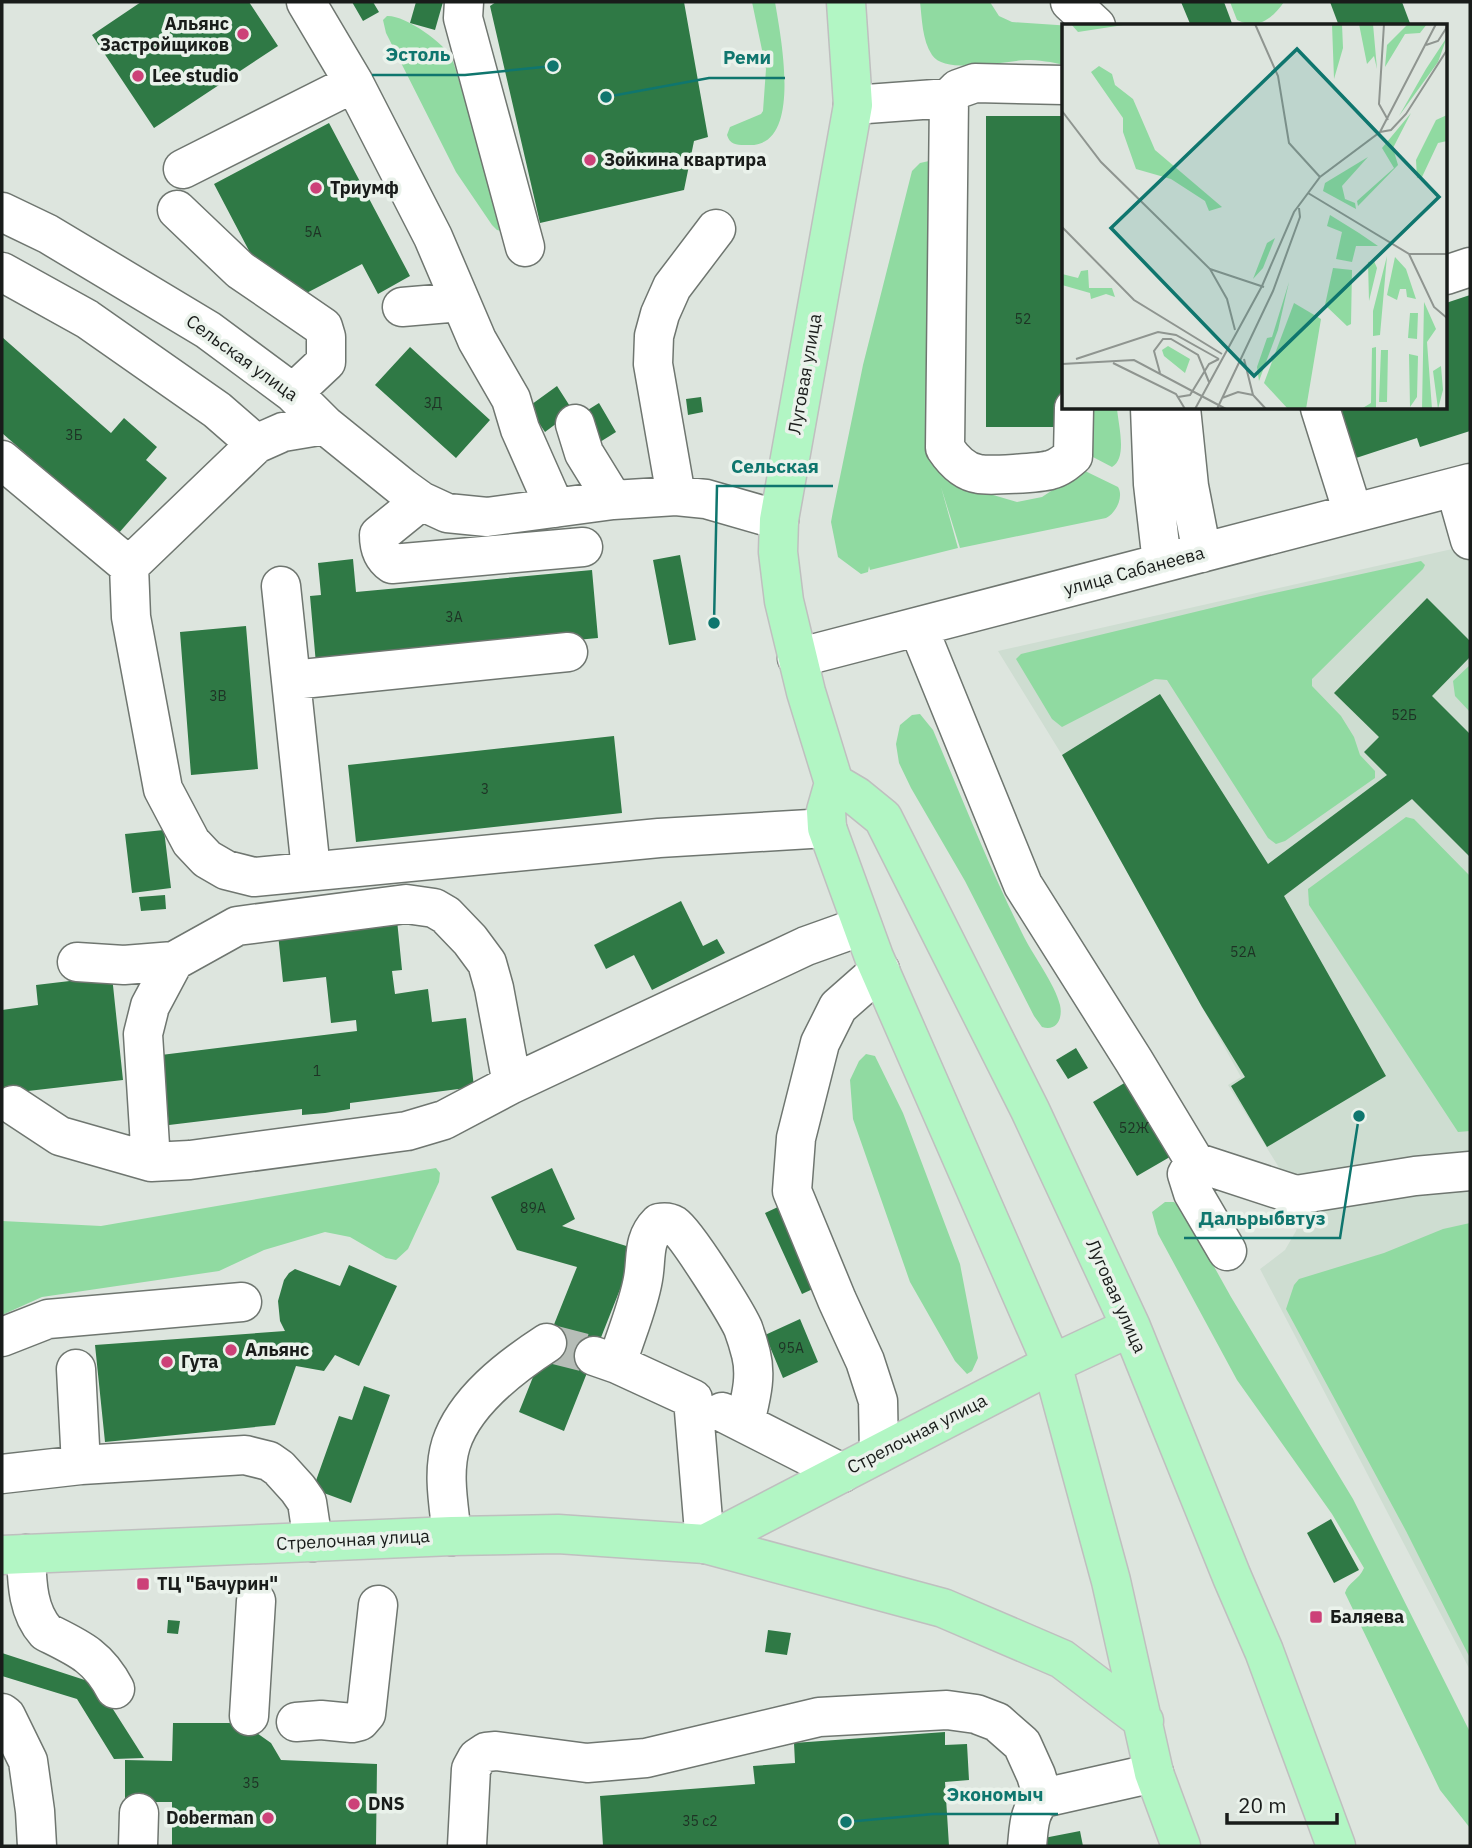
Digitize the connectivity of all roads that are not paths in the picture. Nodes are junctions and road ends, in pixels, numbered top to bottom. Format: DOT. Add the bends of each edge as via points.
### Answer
graph roads {
  1 [pos="306,2"];
  2 [pos="464,2"];
  3 [pos="846,2"];
  4 [pos="1070,2"];
  5 [pos="1094,24"];
  6 [pos="354,83"];
  7 [pos="1062,85"];
  8 [pos="949,98"];
  9 [pos="853,105"];
  10 [pos="183,169"];
  11 [pos="177,210"];
  12 [pos="2,212"];
  13 [pos="716,229"];
  14 [pos="525,247"];
  15 [pos="1470,267"];
  16 [pos="2,272"];
  17 [pos="1448,274"];
  18 [pos="459,298"];
  19 [pos="402,307"];
  20 [pos="293,393"];
  21 [pos="1074,410"];
  22 [pos="1150,410"];
  23 [pos="1181,410"];
  24 [pos="1321,410"];
  25 [pos="575,424"];
  26 [pos="325,425"];
  27 [pos="256,444"];
  28 [pos="2,460"];
  29 [pos="1463,485"];
  30 [pos="676,496"];
  31 [pos="613,500"];
  32 [pos="421,501"];
  33 [pos="555,508"];
  34 [pos="1353,513"];
  35 [pos="779,520"];
  36 [pos="1470,540"];
  37 [pos="583,547"];
  38 [pos="1202,553"];
  39 [pos="1162,563"];
  40 [pos="129,566"];
  41 [pos="281,586"];
  42 [pos="918,627"];
  43 [pos="568,652"];
  44 [pos="797,658"];
  45 [pos="292,680"];
  46 [pos="834,783"];
  47 [pos="827,828"];
  48 [pos="311,870"];
  49 [pos="862,926"];
  50 [pos="174,961"];
  51 [pos="77,962"];
  52 [pos="880,970"];
  53 [pos="513,1084"];
  54 [pos="13,1105"];
  55 [pos="151,1162"];
  56 [pos="1195,1162"];
  57 [pos="1470,1171"];
  58 [pos="1227,1251"];
  59 [pos="242,1302"];
  60 [pos="1131,1327"];
  61 [pos="2,1337"];
  62 [pos="547,1343"];
  63 [pos="1052,1364"];
  64 [pos="76,1369"];
  65 [pos="693,1399"];
  66 [pos="745,1423"];
  67 [pos="879,1453"];
  68 [pos="81,1465"];
  69 [pos="842,1473"];
  70 [pos="2,1474"];
  71 [pos="452,1535"];
  72 [pos="313,1542"];
  73 [pos="705,1544"];
  74 [pos="14,1555"];
  75 [pos="256,1601"];
  76 [pos="378,1605"];
  77 [pos="115,1689"];
  78 [pos="2,1713"];
  79 [pos="249,1716"];
  80 [pos="1144,1721"];
  81 [pos="296,1722"];
  82 [pos="1154,1773"];
  83 [pos="1043,1798"];
  84 [pos="1321,1802"];
  85 [pos="37,1846"];
  86 [pos="467,1846"];
  87 [pos="1027,1846"];
  88 [pos="1181,1846"];
  89 [pos="1336,1846"];
  90 [pos="1367,1846"];
  1 -- 6 [label="street"];
  2 -- 14 [label="street" via="463,18"];
  3 -- 9 [label="main road, Луговая улица"];
  4 -- 5 [label="street"];
  6 -- 10 [label="street"];
  6 -- 18 [label="street"];
  7 -- 8 [label="street" via="975,83"];
  8 -- 9 [label="street"];
  8 -- 21 [label="street" via="945,448 964,468 979,474 1051,470 1073,456"];
  9 -- 35 [label="main road, Луговая улица"];
  11 -- 20 [label="street" via="240,270 323,327 326,362"];
  12 -- 20 [label="street, Сельская улица" via="48,234 197,323"];
  13 -- 30 [label="street" via="672,286 654,336 653,364"];
  15 -- 17 [label="street"];
  16 -- 27 [label="street" via="87,319 217,410"];
  18 -- 19 [label="street"];
  18 -- 33 [label="street" via="511,399"];
  20 -- 26 [label="street, Сельская улица"];
  22 -- 39 [label="street"];
  23 -- 38 [label="street"];
  24 -- 34 [label="street"];
  25 -- 31 [label="street" via="584,453"];
  26 -- 27 [label="street" via="283,432"];
  26 -- 32 [label="street, Сельская улица"];
  27 -- 40 [label="street"];
  28 -- 40 [label="street"];
  29 -- 34 [label="street, улица Сабанеева"];
  29 -- 36 [label="street"];
  30 -- 31 [label="street, Сельская улица"];
  30 -- 35 [label="street, Сельская улица" via="706,499"];
  31 -- 33 [label="street, Сельская улица"];
  32 -- 33 [label="street, Сельская улица" via="447,513 487,517"];
  32 -- 37 [label="street" via="379,536 383,555 393,564"];
  34 -- 38 [label="street, улица Сабанеева"];
  35 -- 44 [label="main road, Луговая улица" via="784,601"];
  38 -- 39 [label="street, улица Сабанеева"];
  39 -- 42 [label="street, улица Сабанеева"];
  40 -- 48 [label="street" via="131,617 163,789 191,842 226,870 254,877"];
  41 -- 45 [label="street"];
  42 -- 44 [label="street, улица Сабанеева"];
  42 -- 56 [label="street" via="1023,885"];
  43 -- 45 [label="street"];
  44 -- 46 [label="main road, Луговая улица"];
  45 -- 48 [label="street"];
  46 -- 47 [label="main road, Луговая улица" via="826,811"];
  46 -- 60 [label="main road, Луговая улица" via="883,818 1030,1110"];
  47 -- 48 [label="street" via="659,838"];
  47 -- 49 [label="main road, Луговая улица"];
  49 -- 52 [label="main road, Луговая улица"];
  49 -- 53 [label="street" via="806,946"];
  50 -- 51 [label="street"];
  50 -- 53 [label="street" via="237,926 406,905 434,908 458,927 486,963"];
  50 -- 55 [label="street" via="150,1006 143,1034"];
  52 -- 63 [label="main road, Луговая улица"];
  52 -- 67 [label="street" via="838,1007 820,1043 796,1138 792,1191 866,1361 878,1401"];
  53 -- 55 [label="street" via="444,1120 407,1132"];
  54 -- 55 [label="street" via="60,1136"];
  56 -- 57 [label="street" via="1296,1195"];
  56 -- 58 [label="street" via="1187,1174 1193,1193"];
  59 -- 61 [label="street" via="48,1319"];
  60 -- 63 [label="main road, Стрелочная улица"];
  60 -- 84 [label="main road, Луговая улица" via="1264,1650"];
  62 -- 71 [label="street" via="519,1361 463,1419 451,1445 446,1485"];
  63 -- 67 [label="main road, Стрелочная улица"];
  63 -- 80 [label="main road, Луговая улица"];
  64 -- 68 [label="street"];
  65 -- 66 [label="street"];
  65 -- 66 [label="street" via="605,1360 643,1280 650,1231 659,1223 675,1225 693,1247 743,1328 754,1372"];
  65 -- 73 [label="street"];
  66 -- 69 [label="street"];
  67 -- 69 [label="main road, Стрелочная улица"];
  68 -- 70 [label="street"];
  68 -- 72 [label="street" via="245,1455 263,1458 279,1468 307,1502"];
  69 -- 73 [label="main road, Стрелочная улица"];
  71 -- 72 [label="main road, Стрелочная улица"];
  71 -- 73 [label="main road, Стрелочная улица" via="558,1534"];
  72 -- 74 [label="main road, Стрелочная улица"];
  73 -- 80 [label="main road, Стрелочная улица" via="943,1608 1062,1660"];
  74 -- 77 [label="street" via="37,1620 46,1632 91,1656"];
  75 -- 79 [label="street"];
  76 -- 81 [label="street" via="366,1714 352,1723"];
  78 -- 85 [label="street" via="28,1761"];
  80 -- 82 [label="main road, Луговая улица"];
  82 -- 83 [label="street"];
  82 -- 88 [label="main road, Луговая улица"];
  83 -- 86 [label="street" via="1022,1744 997,1721 976,1713 947,1710 819,1717 646,1758 587,1763 486,1752 471,1769"];
  83 -- 87 [label="street" via="1031,1812"];
  84 -- 89 [label="main road, Луговая улица"];
  84 -- 90 [label="main road" via="1347,1832"];
}
